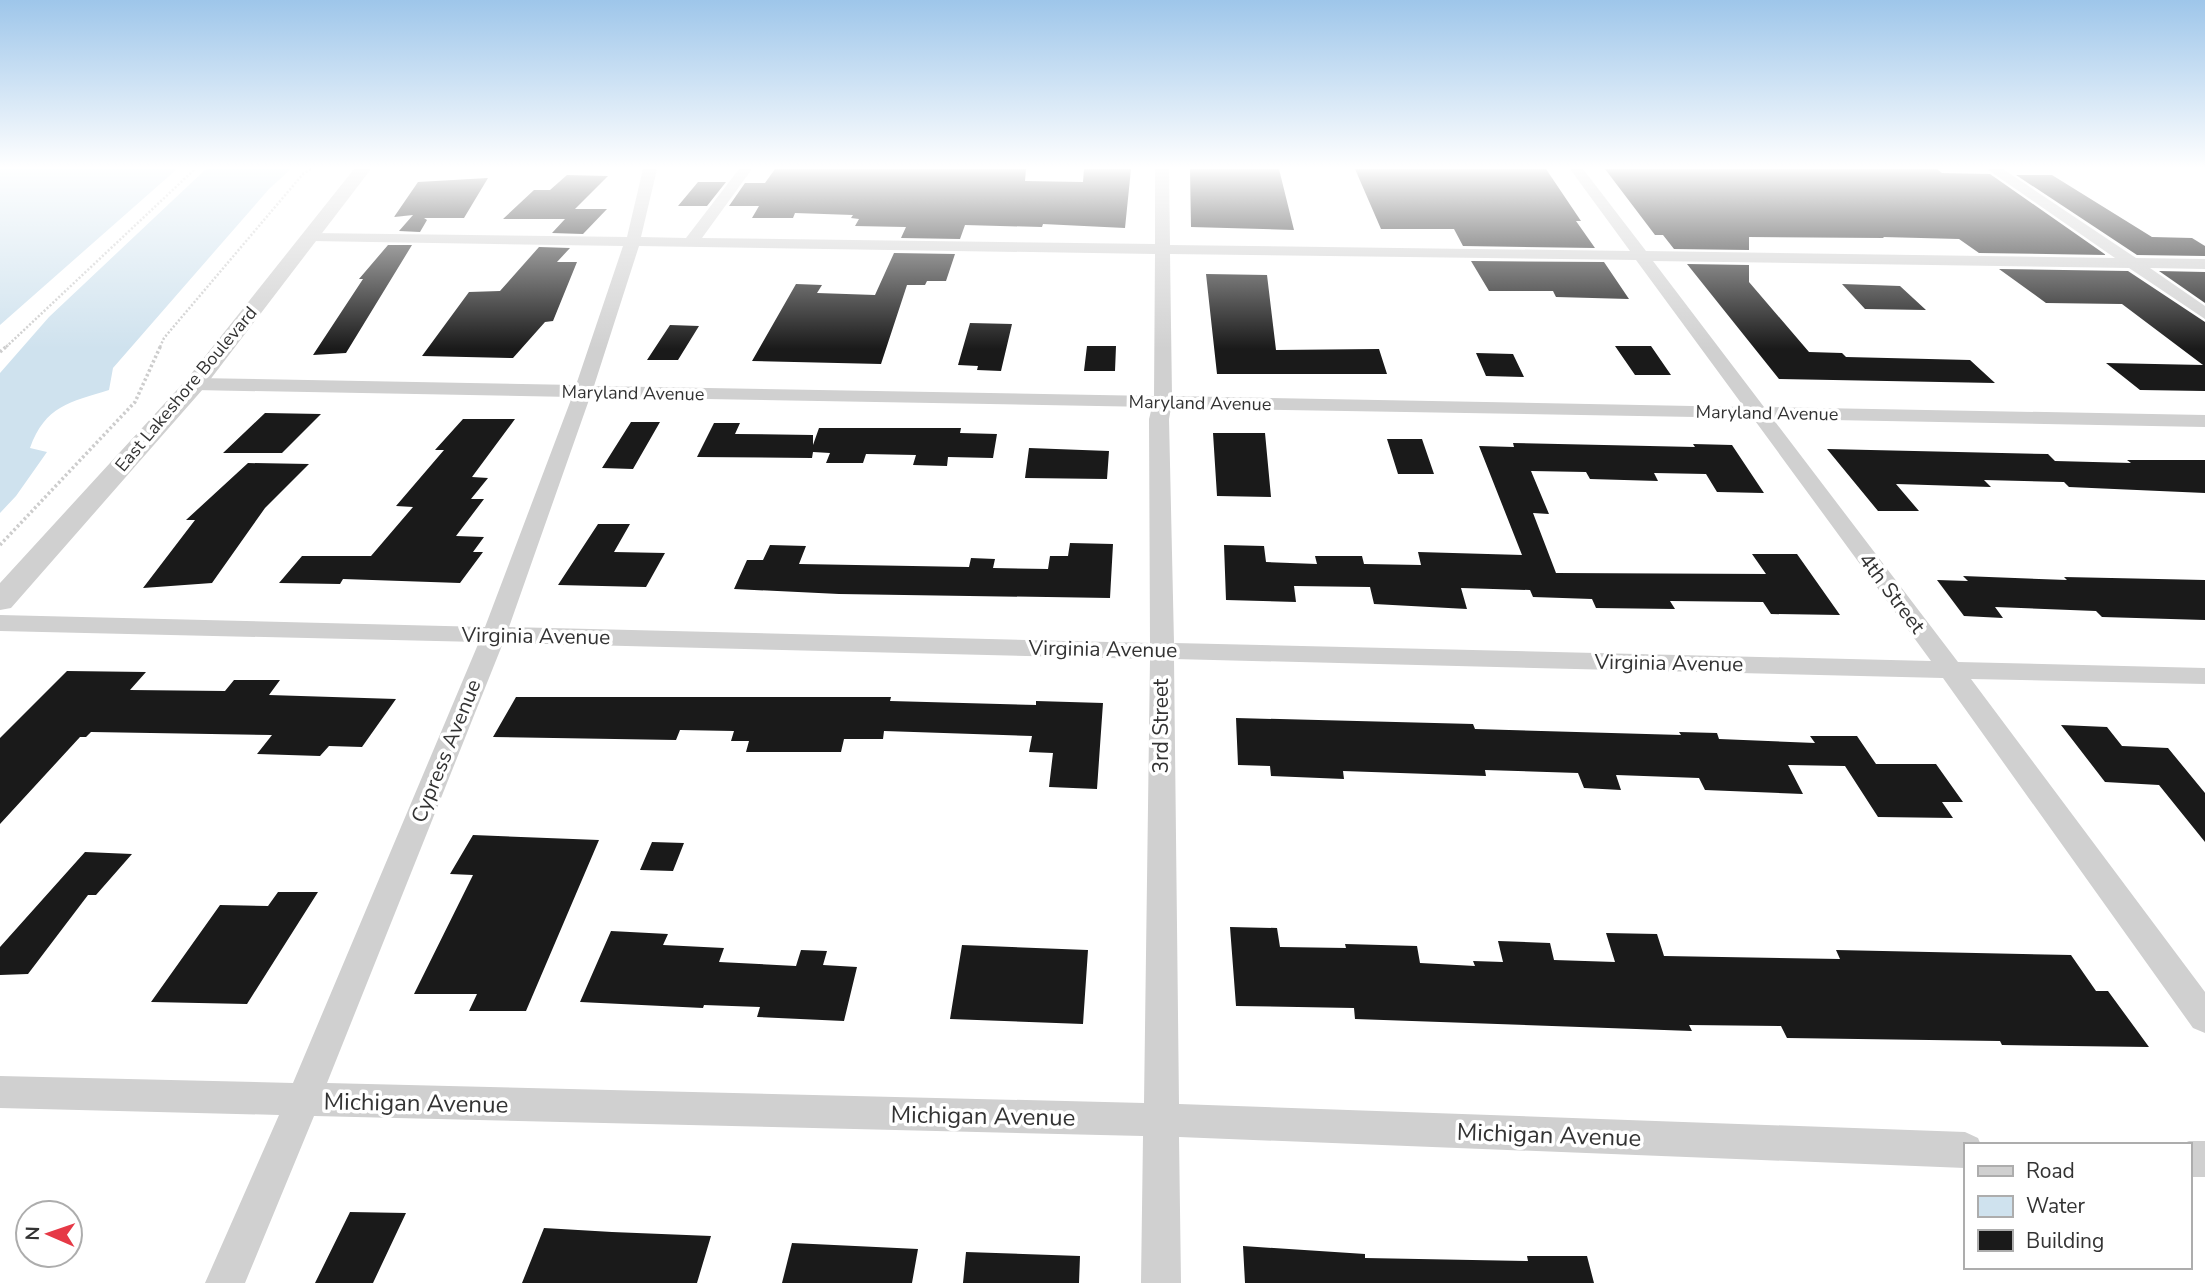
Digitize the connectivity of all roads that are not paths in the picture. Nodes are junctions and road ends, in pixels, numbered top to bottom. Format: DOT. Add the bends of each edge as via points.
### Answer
graph roads {
  1 [pos="318,229"];
  2 [pos="636,229"];
  3 [pos="701,229"];
  4 [pos="1162,229"];
  5 [pos="1619,229"];
  6 [pos="2082,229"];
  7 [pos="312,237"];
  8 [pos="631,241"];
  9 [pos="691,242"];
  10 [pos="1162,249"];
  11 [pos="1639,256"];
  12 [pos="2128,262"];
  13 [pos="2205,264"];
  14 [pos="2205,314"];
  15 [pos="195,384"];
  16 [pos="583,392"];
  17 [pos="1163,402"];
  18 [pos="1756,412"];
  19 [pos="2205,421"];
  20 [pos="0,601"];
  21 [pos="0,623"];
  22 [pos="494,635"];
  23 [pos="1162,650"];
  24 [pos="1950,670"];
  25 [pos="2205,676"];
  26 [pos="2205,1018"];
  27 [pos="0,1092"];
  28 [pos="302,1101"];
  29 [pos="1163,1120"];
  30 [pos="1964,1150"];
  31 [pos="225,1283"];
  32 [pos="1161,1283"];
  1 -- 7 [label="street, East Lakeshore Boulevard"];
  2 -- 8 [label="street, Cypress Avenue"];
  3 -- 9 [label="street"];
  4 -- 10 [label="street, 3rd Street"];
  5 -- 11 [label="street, 4th Street"];
  6 -- 12 [label="street"];
  7 -- 8 [label="street"];
  7 -- 15 [label="street, East Lakeshore Boulevard"];
  8 -- 9 [label="street"];
  8 -- 16 [label="street, Cypress Avenue"];
  9 -- 10 [label="street"];
  10 -- 11 [label="street"];
  10 -- 17 [label="street, 3rd Street"];
  11 -- 12 [label="street"];
  11 -- 18 [label="street, 4th Street"];
  12 -- 13 [label="street"];
  12 -- 14 [label="street"];
  15 -- 16 [label="street, Maryland Avenue"];
  15 -- 20 [label="street, East Lakeshore Boulevard"];
  16 -- 17 [label="street, Maryland Avenue"];
  16 -- 22 [label="street, Cypress Avenue"];
  17 -- 18 [label="street, Maryland Avenue"];
  17 -- 23 [label="street, 3rd Street" via="1158,419"];
  18 -- 19 [label="street, Maryland Avenue"];
  18 -- 24 [label="street, 4th Street"];
  21 -- 22 [label="street, Virginia Avenue"];
  22 -- 23 [label="street, Virginia Avenue"];
  22 -- 28 [label="street, Cypress Avenue"];
  23 -- 24 [label="street, Virginia Avenue"];
  23 -- 29 [label="street, 3rd Street"];
  24 -- 25 [label="street, Virginia Avenue"];
  24 -- 26 [label="street, 4th Street"];
  27 -- 28 [label="street, Michigan Avenue"];
  28 -- 29 [label="street, Michigan Avenue"];
  28 -- 31 [label="street, Cypress Avenue"];
  29 -- 30 [label="street, Michigan Avenue"];
  29 -- 32 [label="street, 3rd Street"];
}
